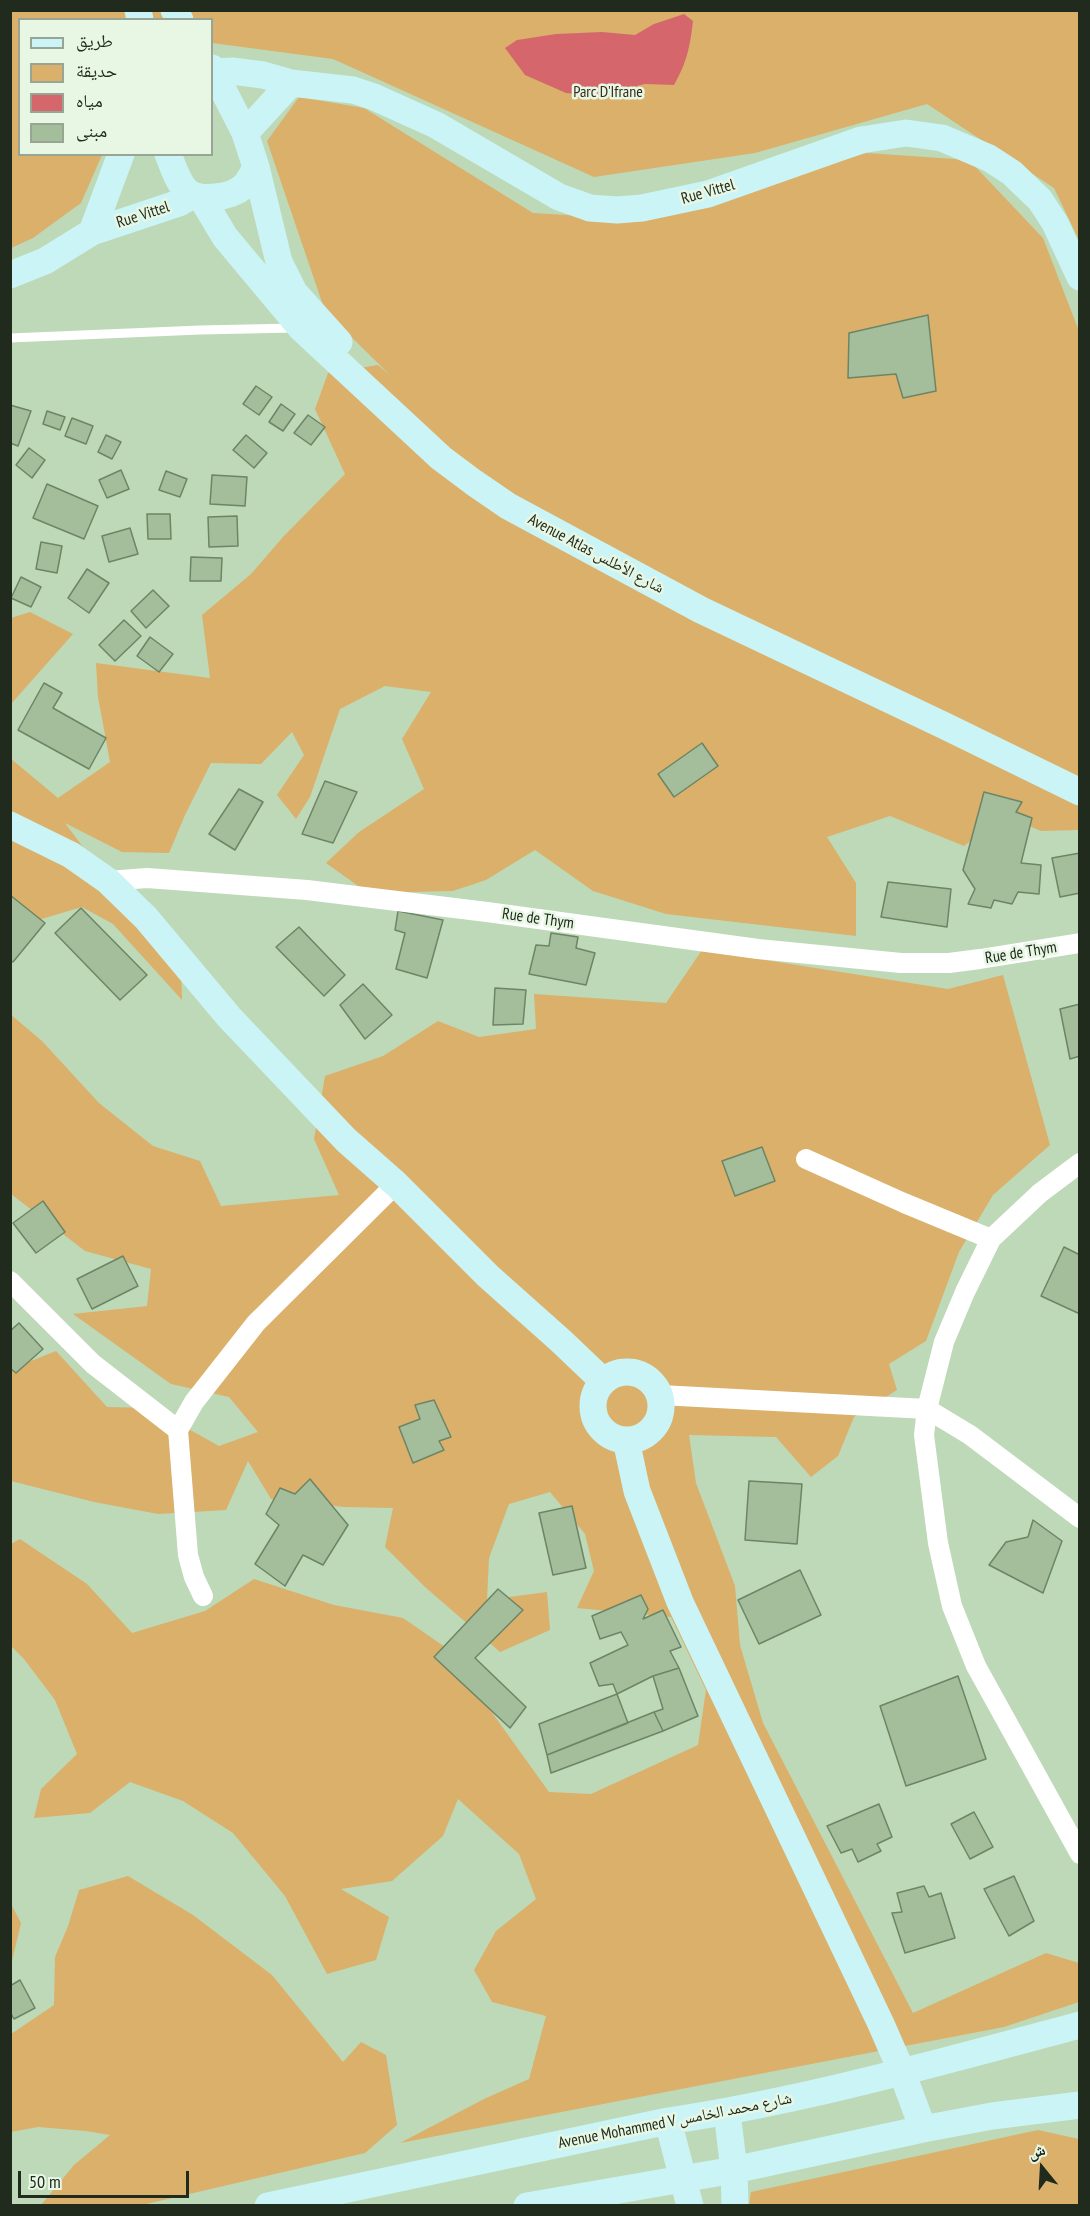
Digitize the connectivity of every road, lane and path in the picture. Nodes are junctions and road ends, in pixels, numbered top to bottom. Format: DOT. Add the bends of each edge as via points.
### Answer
graph roads {
  1 [pos="213,70"];
  2 [pos="291,83"];
  3 [pos="245,133"];
  4 [pos="120,156"];
  5 [pos="169,156"];
  6 [pos="256,167"];
  7 [pos="197,196"];
  8 [pos="92,232"];
  9 [pos="10,275"];
  10 [pos="1080,276"];
  11 [pos="301,328"];
  12 [pos="10,338"];
  13 [pos="1080,778"];
  14 [pos="1080,792"];
  15 [pos="10,825"];
  16 [pos="108,881"];
  17 [pos="1080,944"];
  18 [pos="806,1159"];
  19 [pos="1080,1163"];
  20 [pos="396,1184"];
  21 [pos="991,1239"];
  22 [pos="10,1281"];
  23 [pos="603,1382"];
  24 [pos="660,1395"];
  25 [pos="927,1409"];
  26 [pos="178,1430"];
  27 [pos="626,1440"];
  28 [pos="1080,1518"];
  29 [pos="203,1596"];
  30 [pos="1080,1854"];
  31 [pos="1080,2025"];
  32 [pos="902,2072"];
  33 [pos="1080,2104"];
  34 [pos="727,2112"];
  35 [pos="668,2121"];
  36 [pos="923,2129"];
  37 [pos="734,2170"];
  38 [pos="683,2179"];
  39 [pos="268,2205"];
  40 [pos="527,2205"];
  41 [pos="690,2205"];
  42 [pos="735,2205"];
  1 -- 2 [label="street, Rue Vittel" via="263,75"];
  1 -- 3 [label="street, Avenue Atlas شارع الأطلس"];
  2 -- 3 [label="street"];
  2 -- 10 [label="street, Rue Vittel" via="353,90 374,97 436,124 559,197 590,208 642,208 708,194 861,140 906,133 942,138 989,158 1040,200"];
  3 -- 6 [label="street, Avenue Atlas شارع الأطلس"];
  4 -- 8 [label="street, Rue Vittel"];
  5 -- 7 [label="street, Avenue Atlas شارع الأطلس" via="186,192"];
  6 -- 7 [label="street, Rue Vittel" via="242,188 226,195"];
  6 -- 13 [label="street, Avenue Atlas شارع الأطلس" via="279,262 294,292 388,393 463,457 554,516 744,614"];
  7 -- 8 [label="street, Rue Vittel"];
  7 -- 11 [label="street, Avenue Atlas شارع الأطلس" via="225,237"];
  8 -- 9 [label="street, Rue Vittel" via="45,261"];
  11 -- 12 [label="lane"];
  11 -- 14 [label="street, Avenue Atlas شارع الأطلس" via="441,458 508,506 701,610"];
  15 -- 16 [label="street" via="71,855"];
  16 -- 17 [label="street, Rue de Thym" via="147,878 307,890 758,949 901,963 980,960"];
  16 -- 20 [label="street" via="146,918 281,1074"];
  18 -- 21 [label="street"];
  19 -- 21 [label="street"];
  20 -- 23 [label="street"];
  20 -- 26 [label="street" via="256,1323 194,1402"];
  21 -- 25 [label="street" via="944,1342"];
  22 -- 26 [label="street" via="93,1364"];
  23 -- 24 [label="street" via="628,1371 642,1374"];
  23 -- 27 [label="street" via="595,1392 595,1418 602,1430"];
  24 -- 25 [label="street"];
  24 -- 27 [label="street" via="659,1421 639,1438"];
  25 -- 28 [label="street"];
  25 -- 30 [label="street" via="924,1435 938,1543 952,1606 976,1666"];
  26 -- 29 [label="street" via="188,1555"];
  27 -- 32 [label="street" via="637,1491 680,1602"];
  31 -- 32 [label="street, Avenue Mohammed V شارع محمد الخامس"];
  32 -- 34 [label="street, Avenue Mohammed V شارع محمد الخامس"];
  32 -- 36 [label="street"];
  33 -- 36 [label="street"];
  34 -- 35 [label="street, Avenue Mohammed V شارع محمد الخامس"];
  34 -- 37 [label="street"];
  35 -- 38 [label="street"];
  35 -- 39 [label="street, Avenue Mohammed V شارع محمد الخامس"];
  36 -- 37 [label="street"];
  37 -- 38 [label="street"];
  37 -- 42 [label="street"];
  38 -- 40 [label="street"];
  38 -- 41 [label="street"];
}
